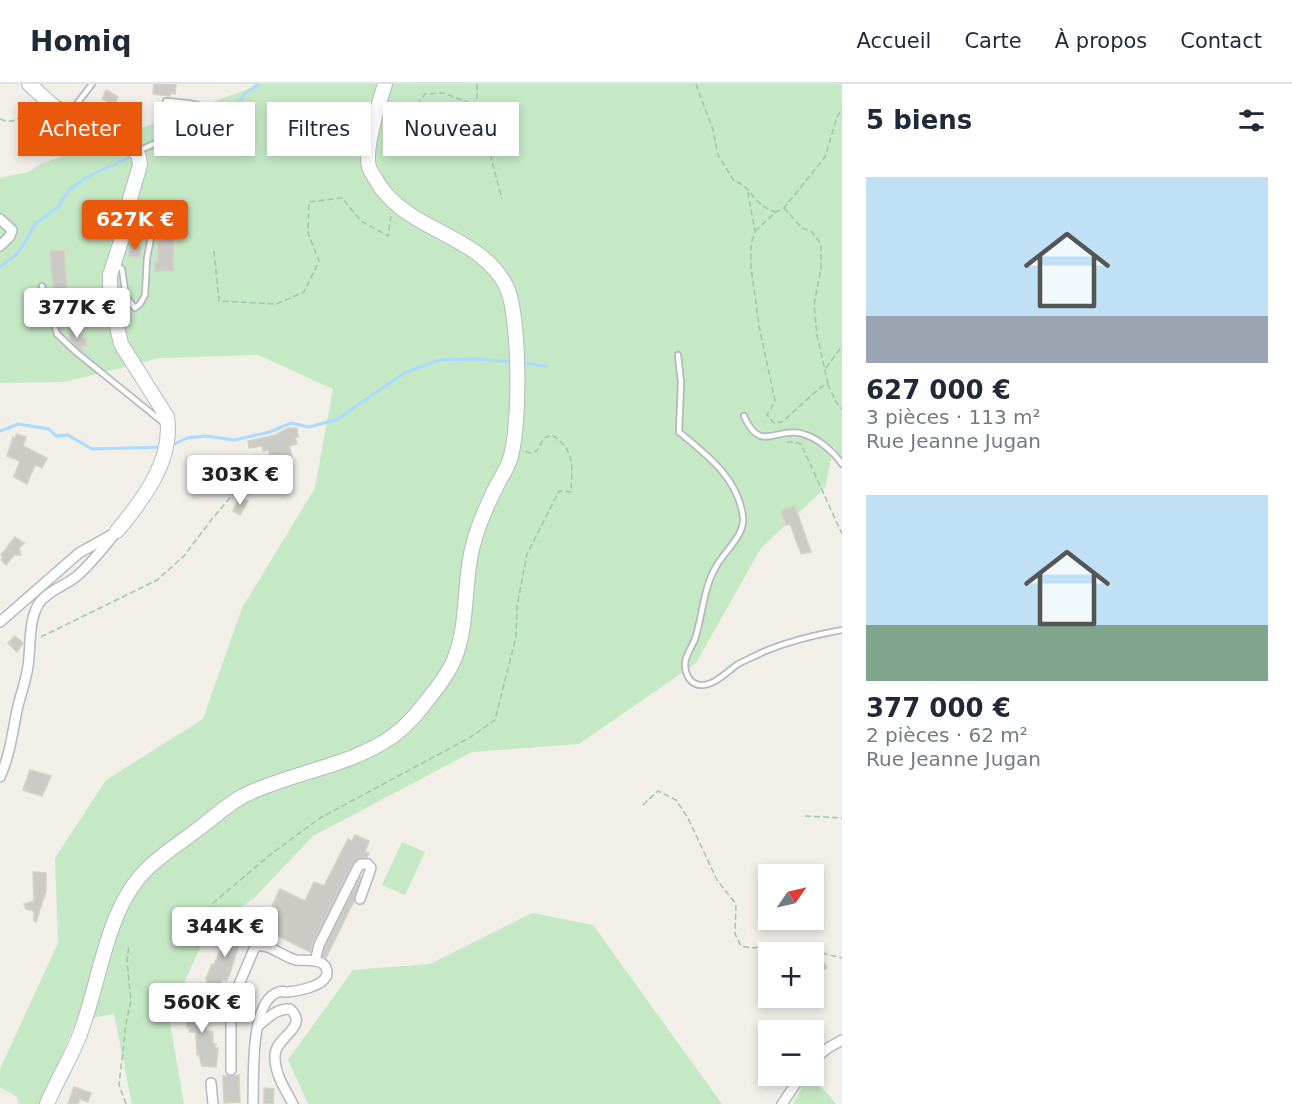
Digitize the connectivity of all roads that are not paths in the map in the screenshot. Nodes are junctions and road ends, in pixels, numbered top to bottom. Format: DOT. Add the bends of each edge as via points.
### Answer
graph roads {
  1 [pos="92,84"];
  2 [pos="385,84"];
  3 [pos="34,89"];
  4 [pos="166,101"];
  5 [pos="48,102"];
  6 [pos="142,146"];
  7 [pos="135,156"];
  8 [pos="0,219"];
  9 [pos="153,228"];
  10 [pos="0,246"];
  11 [pos="113,263"];
  12 [pos="42,286"];
  13 [pos="678,355"];
  14 [pos="744,416"];
  15 [pos="168,433"];
  16 [pos="842,464"];
  17 [pos="117,531"];
  18 [pos="0,622"];
  19 [pos="842,630"];
  20 [pos="0,777"];
  21 [pos="360,899"];
  22 [pos="315,961"];
  23 [pos="258,1026"];
  24 [pos="842,1040"];
  25 [pos="824,1051"];
  26 [pos="231,1071"];
  27 [pos="212,1083"];
  28 [pos="794,1086"];
  29 [pos="47,1104"];
  30 [pos="213,1104"];
  31 [pos="254,1104"];
  32 [pos="293,1104"];
  33 [pos="782,1104"];
  1 -- 3 [label="lane" via="69,110"];
  2 -- 29 [label="main road" via="370,146 369,166 379,185 394,204 412,217 483,257 495,268 513,303 517,403 514,446 473,543 462,630 454,660 415,717 393,735 367,751 276,781 240,798 150,867 126,897 109,936 78,1040"];
  3 -- 5 [label="main road"];
  4 -- 6 [label="lane" via="214,110 218,115"];
  7 -- 11 [label="main road" via="140,165"];
  8 -- 10 [label="street" via="12,230"];
  9 -- 11 [label="lane" via="145,296 135,308 126,297 122,269"];
  11 -- 15 [label="main road" via="110,285 121,344 167,417"];
  12 -- 15 [label="lane" via="57,334 151,411"];
  13 -- 19 [label="lane" via="679,432 730,480 744,520 704,595 695,638 685,662 690,680 705,686 764,652 807,636"];
  14 -- 16 [label="lane" via="750,429 765,438 800,433 835,453"];
  15 -- 17 [label="main road" via="163,458 147,492"];
  17 -- 18 [label="street" via="79,553"];
  17 -- 20 [label="street" via="82,571 39,603 9,754"];
  21 -- 22 [label="street" via="371,868 368,864 358,867 319,945"];
  22 -- 23 [label="street" via="327,970 322,982 279,992 270,998"];
  22 -- 26 [label="street" via="294,960 266,945 254,949 232,1001"];
  23 -- 31 [label="street"];
  23 -- 32 [label="street" via="283,1008 290,1009 298,1019 276,1048 275,1056 277,1072"];
  24 -- 25 [label="street"];
  27 -- 30 [label="street"];
  28 -- 33 [label="street"];
}
